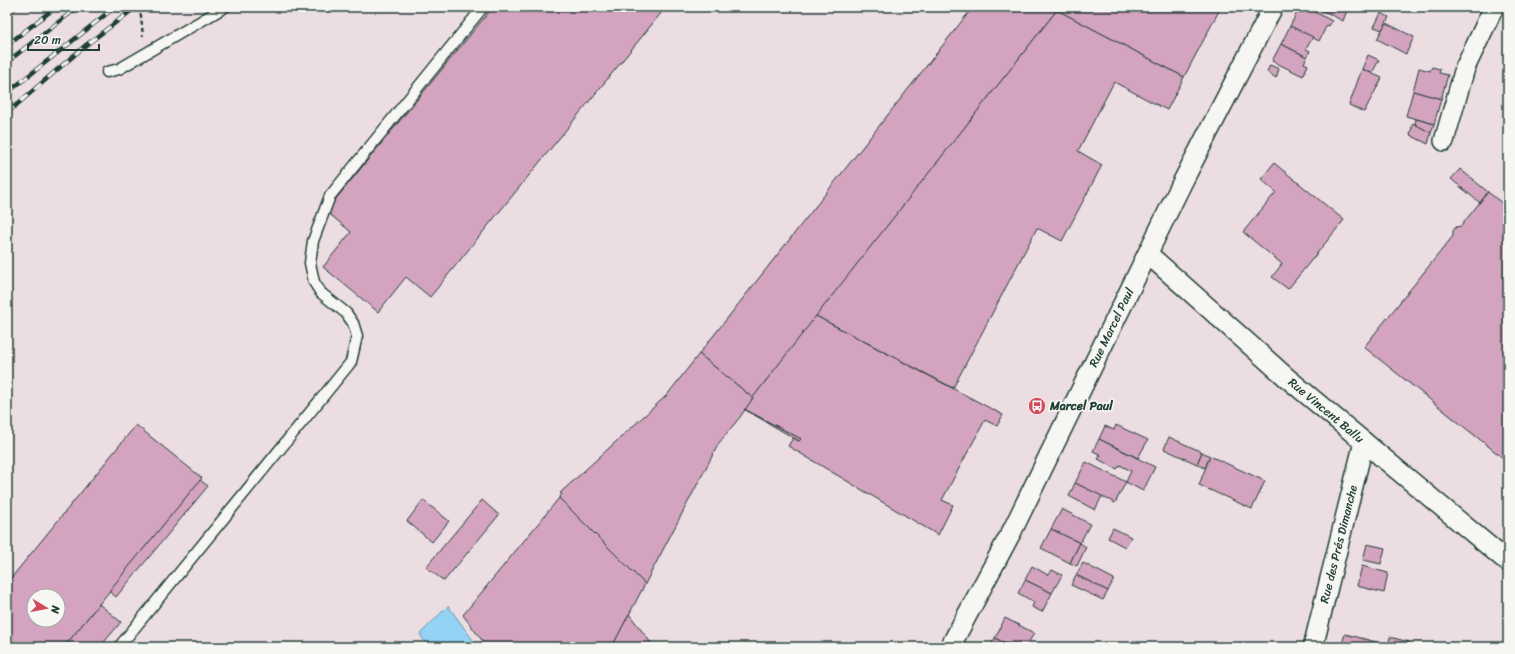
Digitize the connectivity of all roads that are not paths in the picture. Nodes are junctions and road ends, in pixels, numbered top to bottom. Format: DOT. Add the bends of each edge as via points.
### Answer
graph roads {
  1 [pos="225,7"];
  2 [pos="483,7"];
  3 [pos="1273,7"];
  4 [pos="1494,7"];
  5 [pos="107,72"];
  6 [pos="1444,141"];
  7 [pos="1148,254"];
  8 [pos="1364,442"];
  9 [pos="1508,562"];
  10 [pos="119,647"];
  11 [pos="950,647"];
  12 [pos="1313,647"];
  1 -- 5 [label="lane" via="119,68"];
  2 -- 10 [label="lane" via="330,196 313,241 310,263 314,282 321,293 346,313 353,323 357,336 351,362"];
  3 -- 7 [label="street, Rue Marcel Paul"];
  4 -- 6 [label="street" via="1465,68"];
  7 -- 8 [label="street, Rue Vincent Ballu" via="1286,377"];
  7 -- 11 [label="street, Rue Marcel Paul" via="1012,531"];
  8 -- 9 [label="street, Rue Vincent Ballu"];
  8 -- 12 [label="street, Rue des Prés Dimanche"];
}
